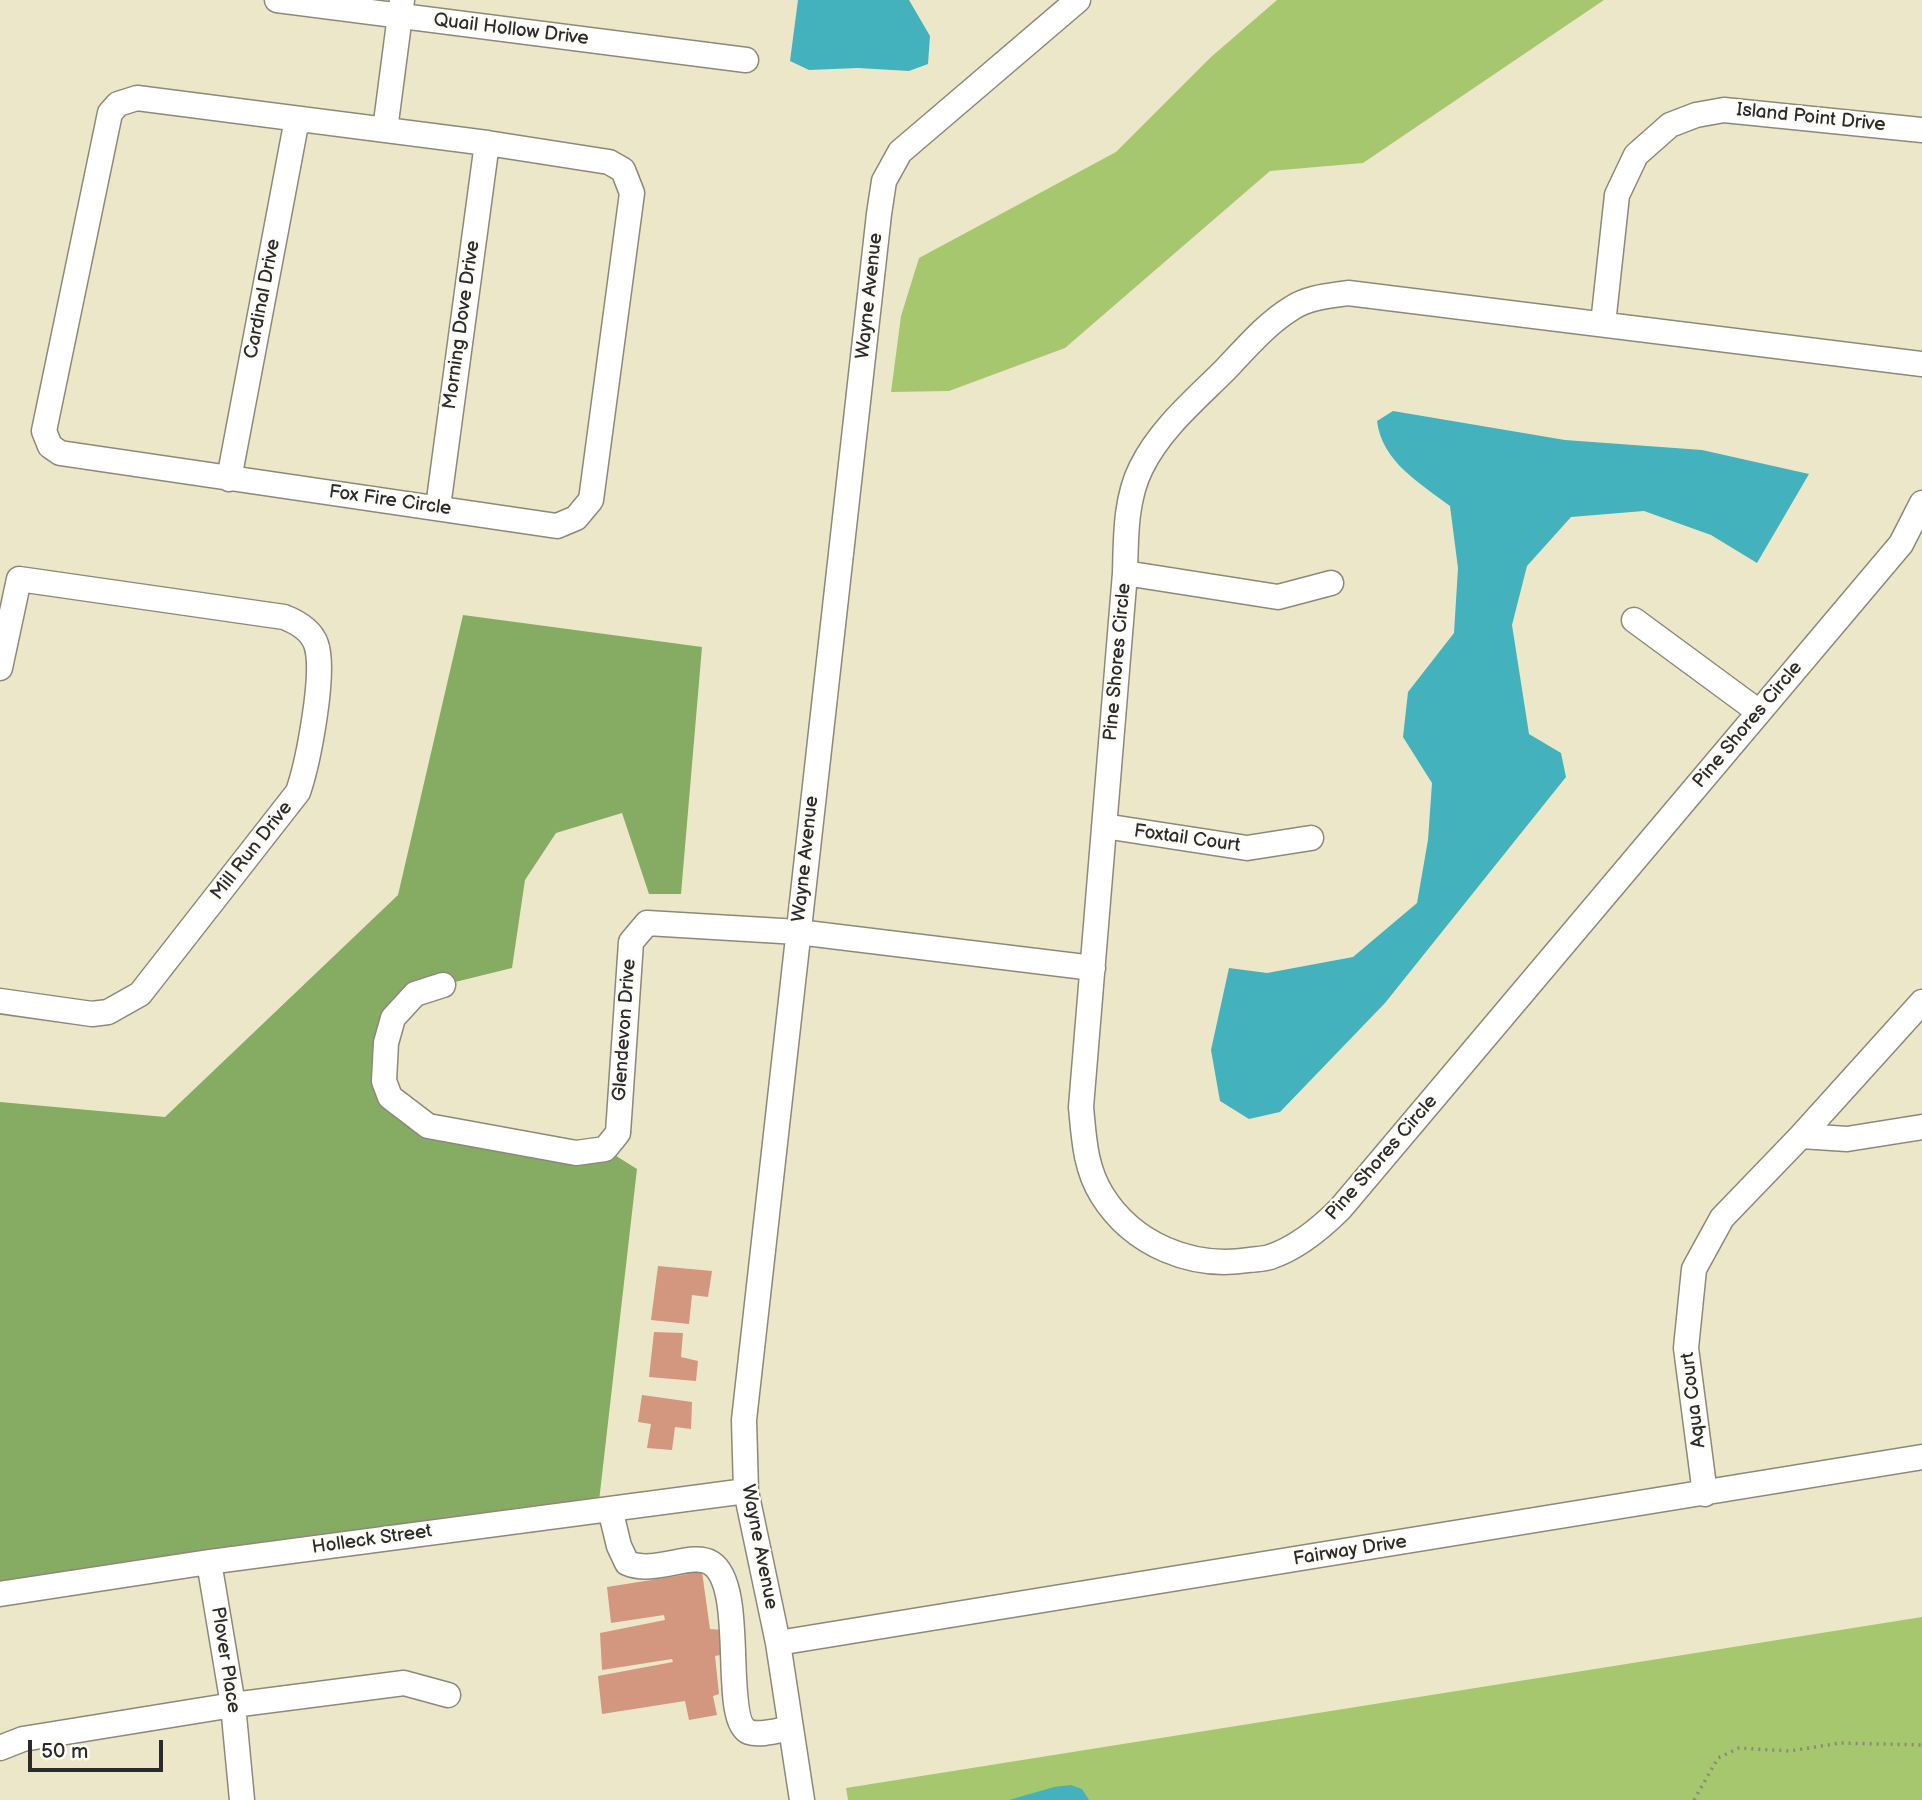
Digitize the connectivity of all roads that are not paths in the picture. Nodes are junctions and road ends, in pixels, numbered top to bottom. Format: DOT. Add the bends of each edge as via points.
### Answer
graph roads {
  1 [pos="276,0"];
  2 [pos="1069,3"];
  3 [pos="402,8"];
  4 [pos="746,60"];
  5 [pos="297,119"];
  6 [pos="1922,130"];
  7 [pos="385,131"];
  8 [pos="487,143"];
  9 [pos="1603,324"];
  10 [pos="1922,363"];
  11 [pos="229,479"];
  12 [pos="1922,503"];
  13 [pos="438,508"];
  14 [pos="1125,573"];
  15 [pos="9,578"];
  16 [pos="1331,583"];
  17 [pos="1634,620"];
  18 [pos="0,668"];
  19 [pos="1759,712"];
  20 [pos="1104,826"];
  21 [pos="1311,838"];
  22 [pos="798,932"];
  23 [pos="1093,968"];
  24 [pos="443,985"];
  25 [pos="0,1001"];
  26 [pos="1922,1002"];
  27 [pos="1922,1126"];
  28 [pos="1801,1136"];
  29 [pos="1922,1457"];
  30 [pos="746,1491"];
  31 [pos="1705,1494"];
  32 [pos="610,1509"];
  33 [pos="209,1562"];
  34 [pos="0,1594"];
  35 [pos="778,1643"];
  36 [pos="448,1695"];
  37 [pos="233,1705"];
  38 [pos="791,1728"];
  39 [pos="0,1748"];
  40 [pos="242,1800"];
  41 [pos="802,1800"];
  1 -- 3 [label="street, Quail Hollow Drive"];
  2 -- 22 [label="street, Wayne Avenue" via="901,152 884,181"];
  3 -- 4 [label="street, Quail Hollow Drive"];
  3 -- 7 [label="street"];
  5 -- 7 [label="street, Fox Fire Circle"];
  5 -- 11 [label="street, Cardinal Drive"];
  5 -- 11 [label="street, Fox Fire Circle" via="137,98 118,104 110,113 44,431 50,446 60,453"];
  6 -- 9 [label="street, Island Point Drive" via="1724,110 1696,114 1670,125 1636,155 1618,195"];
  7 -- 8 [label="street, Fox Fire Circle"];
  8 -- 13 [label="street, Morning Dove Drive"];
  8 -- 13 [label="street, Fox Fire Circle" via="609,162 624,170 632,193 593,487 591,500 576,518 557,526"];
  9 -- 10 [label="street, Pine Shores Circle"];
  9 -- 14 [label="street, Pine Shores Circle" via="1348,293 1316,297 1294,306 1270,324 1168,428 1142,467 1127,524"];
  11 -- 13 [label="street, Fox Fire Circle"];
  12 -- 19 [label="street, Pine Shores Circle" via="1901,544"];
  14 -- 16 [label="street" via="1278,597"];
  14 -- 20 [label="street, Pine Shores Circle"];
  15 -- 18 [label="street, Mill Run Drive"];
  15 -- 25 [label="street, Mill Run Drive" via="284,617 300,623 316,641 320,666 306,769 298,792 140,994 108,1012 92,1014"];
  17 -- 19 [label="street"];
  19 -- 23 [label="street, Pine Shores Circle" via="1340,1209 1317,1233 1269,1257 1225,1264 1193,1260 1155,1245 1125,1224 1102,1195 1087,1160 1081,1107"];
  20 -- 21 [label="street, Foxtail Court" via="1247,848"];
  20 -- 23 [label="street, Pine Shores Circle"];
  22 -- 23 [label="street, Glendevon Drive"];
  22 -- 24 [label="street, Glendevon Drive" via="647,923 631,942 618,1133 605,1149 576,1153 428,1126 390,1097 384,1081 393,1017 415,994"];
  22 -- 30 [label="street, Wayne Avenue" via="744,1420"];
  26 -- 28 [label="street, Aqua Court"];
  27 -- 28 [label="street" via="1847,1139"];
  28 -- 31 [label="street, Aqua Court" via="1722,1218 1694,1269 1686,1348"];
  29 -- 31 [label="street, Fairway Drive"];
  30 -- 32 [label="street, Holleck Street"];
  30 -- 35 [label="street, Wayne Avenue"];
  31 -- 35 [label="street, Fairway Drive"];
  32 -- 33 [label="street, Holleck Street"];
  32 -- 38 [label="street" via="627,1563 655,1568 700,1560 719,1569 726,1586 740,1725 753,1733"];
  33 -- 34 [label="street, Holleck Street"];
  33 -- 37 [label="street, Plover Place"];
  35 -- 38 [label="street, Wayne Avenue"];
  36 -- 37 [label="street" via="404,1684"];
  37 -- 39 [label="street" via="23,1739"];
  37 -- 40 [label="street, Plover Place"];
  38 -- 41 [label="street, Wayne Avenue"];
}
